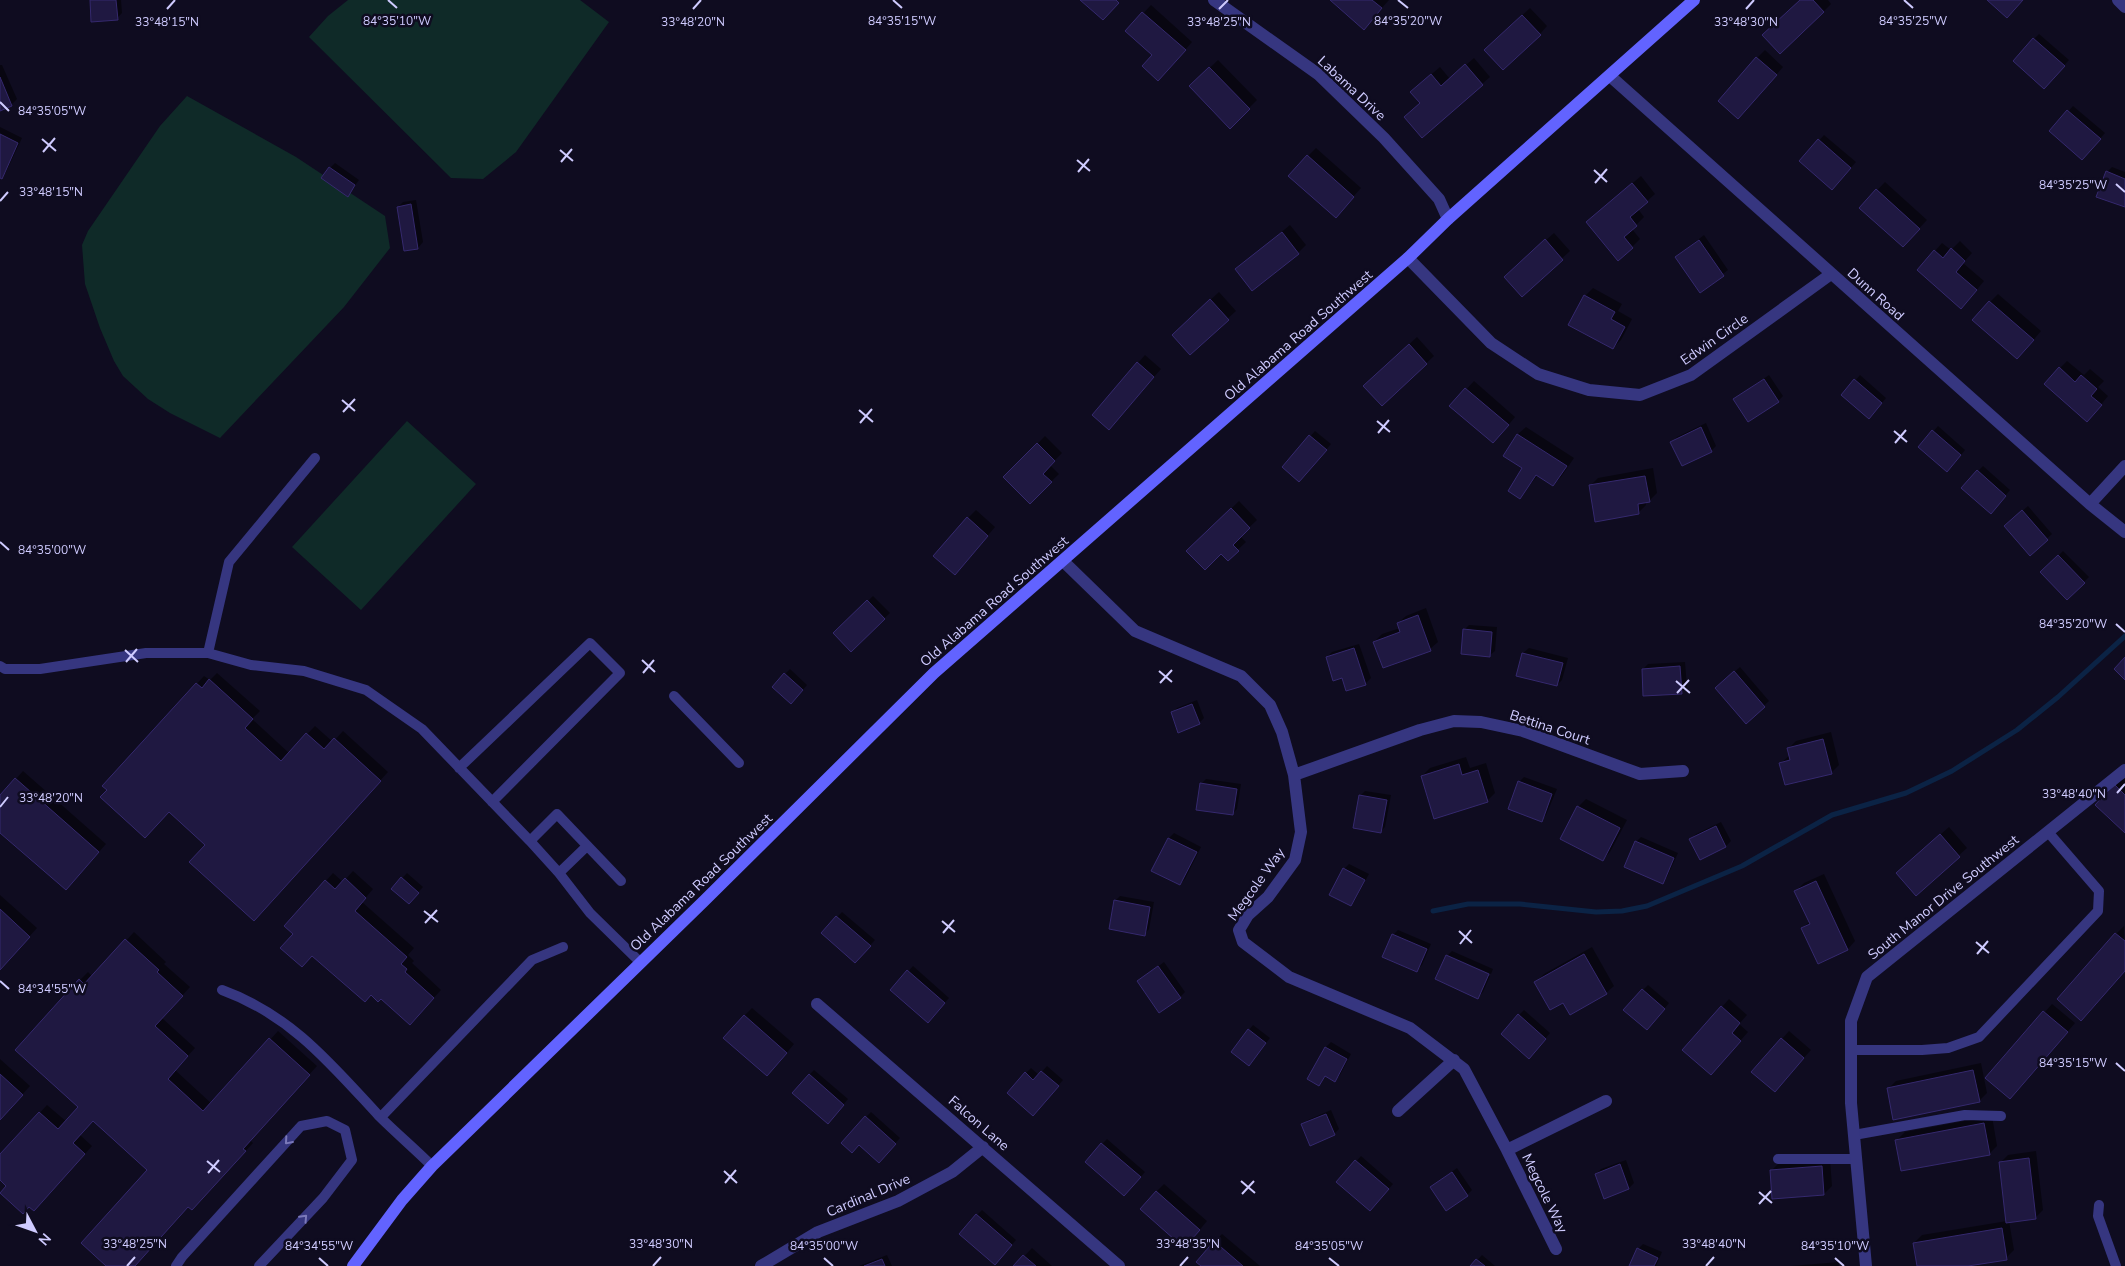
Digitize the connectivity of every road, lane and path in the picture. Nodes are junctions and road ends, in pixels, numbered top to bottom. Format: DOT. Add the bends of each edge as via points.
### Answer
graph roads {
  1 [pos="1214,0"];
  2 [pos="1694,0"];
  3 [pos="2118,0"];
  4 [pos="2125,7"];
  5 [pos="1610,76"];
  6 [pos="1448,219"];
  7 [pos="1408,258"];
  8 [pos="1832,274"];
  9 [pos="315,458"];
  10 [pos="2125,466"];
  11 [pos="2090,504"];
  12 [pos="2125,532"];
  13 [pos="1063,561"];
  14 [pos="208,653"];
  15 [pos="0,666"];
  16 [pos="674,696"];
  17 [pos="739,763"];
  18 [pos="459,768"];
  19 [pos="2125,770"];
  20 [pos="1683,771"];
  21 [pos="1294,775"];
  22 [pos="492,802"];
  23 [pos="2048,832"];
  24 [pos="530,841"];
  25 [pos="587,846"];
  26 [pos="559,873"];
  27 [pos="621,881"];
  28 [pos="563,947"];
  29 [pos="640,962"];
  30 [pos="222,990"];
  31 [pos="817,1004"];
  32 [pos="1851,1050"];
  33 [pos="1454,1060"];
  34 [pos="1606,1100"];
  35 [pos="1398,1110"];
  36 [pos="2001,1116"];
  37 [pos="381,1118"];
  38 [pos="1854,1135"];
  39 [pos="984,1147"];
  40 [pos="1507,1150"];
  41 [pos="1778,1159"];
  42 [pos="1856,1159"];
  43 [pos="432,1166"];
  44 [pos="2099,1205"];
  45 [pos="1556,1249"];
  46 [pos="176,1266"];
  47 [pos="259,1266"];
  48 [pos="353,1266"];
  49 [pos="761,1266"];
  50 [pos="1120,1266"];
  51 [pos="1866,1266"];
  52 [pos="2116,1266"];
  1 -- 6 [label="street, Labama Drive" via="1318,74 1384,138 1433,192"];
  2 -- 5 [label="street, Old Alabama Road Southwest"];
  3 -- 4 [label="street"];
  5 -- 6 [label="street, Old Alabama Road Southwest"];
  5 -- 8 [label="street, Dunn Road"];
  6 -- 7 [label="street, Old Alabama Road Southwest"];
  7 -- 8 [label="street, Edwin Circle" via="1491,343 1538,374 1589,390 1640,394 1691,375"];
  7 -- 13 [label="street, Old Alabama Road Southwest"];
  8 -- 11 [label="street, Dunn Road"];
  9 -- 14 [label="lane" via="229,562"];
  10 -- 11 [label="street"];
  11 -- 12 [label="street, Dunn Road"];
  13 -- 21 [label="street, Megcole Way" via="1135,632 1242,676 1256,688 1270,705 1282,732"];
  13 -- 29 [label="street, Old Alabama Road Southwest" via="934,672"];
  14 -- 15 [label="lane" via="146,653 40,669 5,669"];
  14 -- 18 [label="lane" via="251,666 304,671 366,690 422,729"];
  16 -- 17 [label="lane"];
  18 -- 22 [label="lane"];
  18 -- 22 [label="lane" via="590,643 620,673"];
  19 -- 23 [label="street, South Manor Drive Southwest"];
  20 -- 21 [label="street, Bettina Court" via="1640,774 1523,731 1481,722 1454,721"];
  21 -- 33 [label="street, Megcole Way" via="1301,832 1295,860 1268,897 1248,915 1239,930 1243,942 1289,976 1410,1028"];
  22 -- 24 [label="lane"];
  23 -- 32 [label="street, South Manor Drive Southwest" via="1867,977 1851,1021"];
  23 -- 32 [label="lane" via="2099,891 2098,911 1979,1037 1948,1048"];
  24 -- 25 [label="lane" via="557,814"];
  24 -- 26 [label="lane"];
  25 -- 26 [label="lane"];
  25 -- 27 [label="lane"];
  26 -- 29 [label="lane" via="590,913"];
  28 -- 37 [label="lane" via="532,960"];
  29 -- 43 [label="street, Old Alabama Road Southwest"];
  30 -- 37 [label="lane" via="249,1000 281,1019 340,1073"];
  31 -- 39 [label="street, Falcon Lane"];
  32 -- 38 [label="street, South Manor Drive Southwest"];
  33 -- 35 [label="street"];
  33 -- 40 [label="street, Megcole Way" via="1464,1069"];
  34 -- 40 [label="street"];
  36 -- 38 [label="lane" via="1965,1115"];
  37 -- 43 [label="lane"];
  38 -- 42 [label="street, South Manor Drive Southwest"];
  39 -- 49 [label="street, Cardinal Drive" via="952,1172 906,1197 818,1232"];
  39 -- 50 [label="street, Falcon Lane"];
  40 -- 45 [label="street, Megcole Way"];
  41 -- 42 [label="lane"];
  42 -- 51 [label="street, South Manor Drive Southwest"];
  43 -- 48 [label="street, Old Alabama Road Southwest"];
  44 -- 52 [label="lane" via="2098,1216"];
  47 -- 46 [label="lane, one-way" via="323,1198 352,1160 345,1130 327,1121 301,1126"];
}
